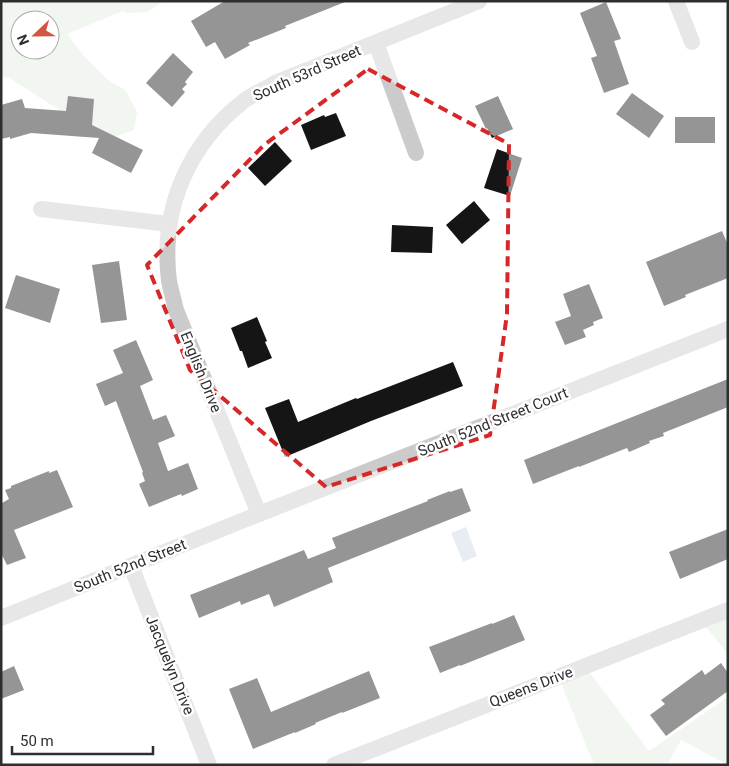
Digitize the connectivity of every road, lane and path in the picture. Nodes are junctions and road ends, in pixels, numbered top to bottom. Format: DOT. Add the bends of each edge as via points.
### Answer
graph roads {
  1 [pos="479,1"];
  2 [pos="676,1"];
  3 [pos="692,42"];
  4 [pos="376,43"];
  5 [pos="416,153"];
  6 [pos="41,210"];
  7 [pos="169,224"];
  8 [pos="728,329"];
  9 [pos="259,514"];
  10 [pos="130,566"];
  11 [pos="728,610"];
  12 [pos="1,618"];
  13 [pos="209,765"];
  14 [pos="334,765"];
  1 -- 4 [label="street, South 53rd Street"];
  2 -- 3 [label="street"];
  4 -- 5 [label="street"];
  4 -- 7 [label="street, South 53rd Street" via="275,83 247,99 224,118 204,140 188,166 176,193"];
  6 -- 7 [label="street"];
  7 -- 9 [label="street, English Drive" via="169,282 176,310"];
  8 -- 9 [label="street, South 52nd Street Court"];
  9 -- 10 [label="street, South 52nd Street"];
  10 -- 12 [label="street, South 52nd Street"];
  10 -- 13 [label="street, Jacquelyn Drive"];
  11 -- 14 [label="street, Queens Drive"];
}
